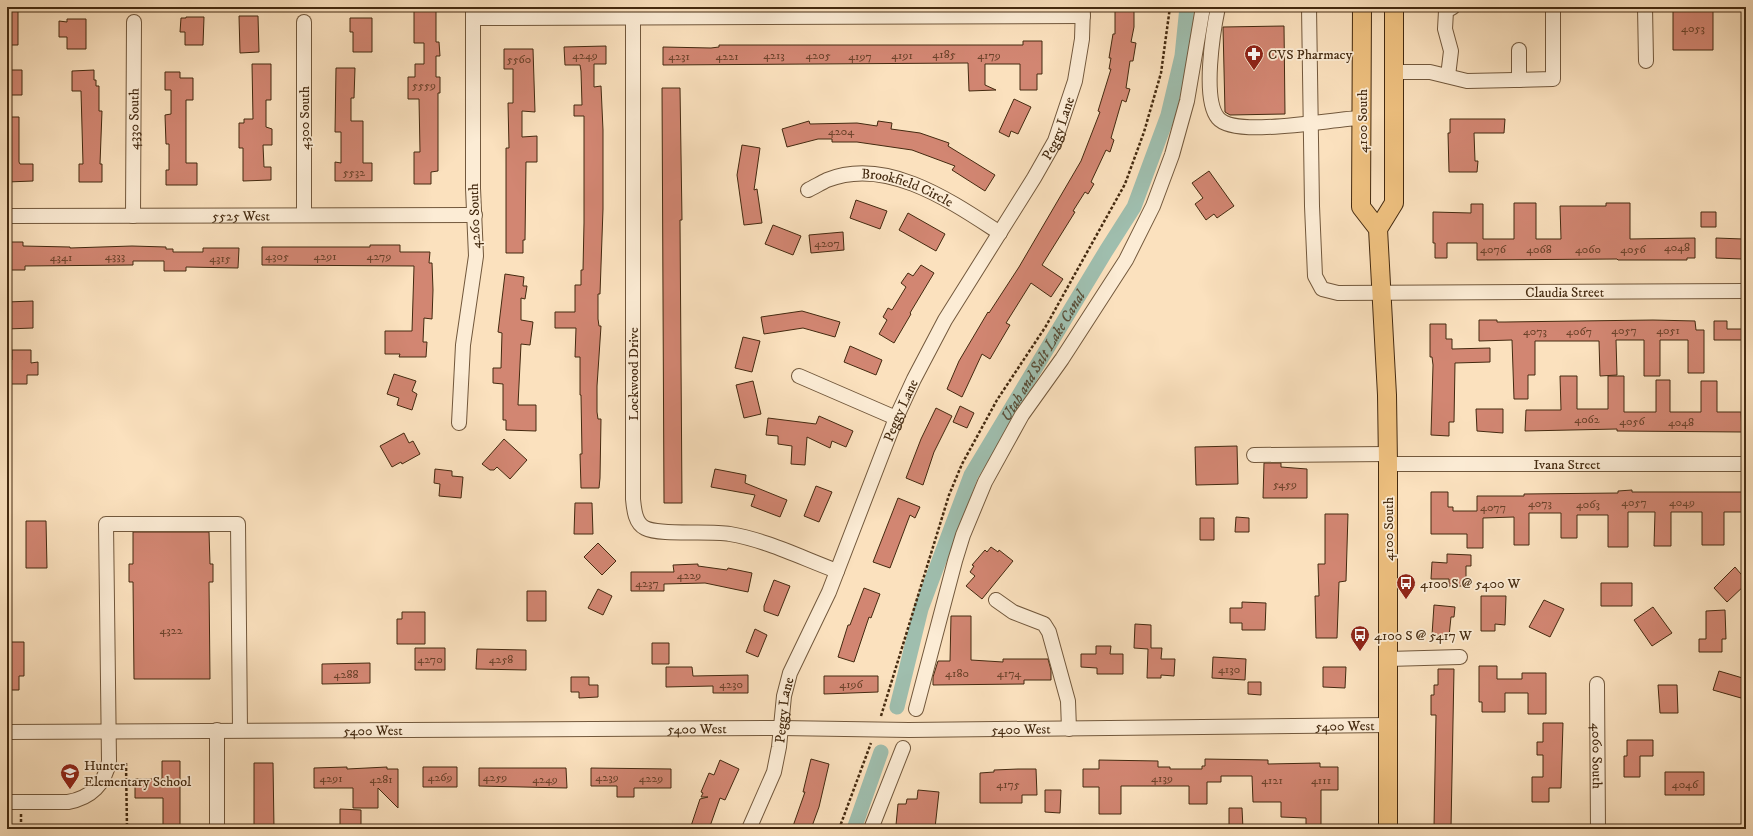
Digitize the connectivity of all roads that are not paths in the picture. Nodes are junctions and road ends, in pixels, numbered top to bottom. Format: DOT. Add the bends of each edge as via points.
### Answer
graph roads {
  1 [pos="1203,7"];
  2 [pos="1218,7"];
  3 [pos="1309,7"];
  4 [pos="1362,7"];
  5 [pos="1394,7"];
  6 [pos="1453,7"];
  7 [pos="1553,7"];
  8 [pos="1645,7"];
  9 [pos="1083,11"];
  10 [pos="473,12"];
  11 [pos="633,18"];
  12 [pos="134,22"];
  13 [pos="304,22"];
  14 [pos="1519,50"];
  15 [pos="1646,61"];
  16 [pos="1394,72"];
  17 [pos="1448,76"];
  18 [pos="1519,80"];
  19 [pos="1362,118"];
  20 [pos="1311,124"];
  21 [pos="808,190"];
  22 [pos="304,215"];
  23 [pos="475,215"];
  24 [pos="7,216"];
  25 [pos="133,216"];
  26 [pos="1378,229"];
  27 [pos="1000,233"];
  28 [pos="1746,291"];
  29 [pos="1382,292"];
  30 [pos="799,376"];
  31 [pos="896,418"];
  32 [pos="459,423"];
  33 [pos="1254,455"];
  34 [pos="1388,459"];
  35 [pos="1746,464"];
  36 [pos="837,571"];
  37 [pos="996,600"];
  38 [pos="1460,657"];
  39 [pos="1388,659"];
  40 [pos="1597,684"];
  41 [pos="916,709"];
  42 [pos="1388,725"];
  43 [pos="781,728"];
  44 [pos="1070,729"];
  45 [pos="217,730"];
  46 [pos="240,730"];
  47 [pos="109,731"];
  48 [pos="7,732"];
  49 [pos="903,748"];
  50 [pos="7,802"];
  51 [pos="217,829"];
  52 [pos="749,829"];
  53 [pos="871,829"];
  54 [pos="1388,829"];
  55 [pos="1598,829"];
  1 -- 41 [label="street" via="1187,101 1172,155 1153,206 1126,260 1062,359 1022,415 985,482 963,536"];
  2 -- 20 [label="street" via="1209,76 1212,103 1218,118 1229,126"];
  3 -- 20 [label="street, Claudia Street"];
  4 -- 19 [label="main road, 4100 South"];
  5 -- 16 [label="main road"];
  6 -- 17 [label="street" via="1446,11 1445,29 1451,51"];
  7 -- 18 [label="street" via="1553,80"];
  8 -- 15 [label="street"];
  9 -- 11 [label="street"];
  9 -- 27 [label="street, Peggy Lane" via="1080,60 1070,101 1045,160"];
  10 -- 11 [label="street"];
  10 -- 23 [label="street, 4260 South"];
  11 -- 36 [label="street, Lockwood Drive" via="633,499 636,516 640,524 653,531 706,531 731,534"];
  12 -- 25 [label="street, 4330 South"];
  13 -- 22 [label="street, 4300 South"];
  14 -- 18 [label="street"];
  16 -- 17 [label="street" via="1430,72"];
  16 -- 26 [label="main road" via="1394,203"];
  17 -- 18 [label="street" via="1467,81"];
  19 -- 20 [label="street" via="1341,118"];
  19 -- 26 [label="main road, 4100 South" via="1361,207"];
  20 -- 29 [label="street, Claudia Street" via="1315,276 1322,289 1338,293"];
  21 -- 27 [label="street, Brookfield Circle" via="844,176 872,175 900,180 950,201"];
  22 -- 23 [label="street, 5525 West"];
  22 -- 25 [label="street, 5525 West"];
  23 -- 32 [label="street, 4260 South" via="474,272 463,345"];
  24 -- 25 [label="street, 5525 West"];
  26 -- 29 [label="main road, 4100 South"];
  27 -- 31 [label="street, Peggy Lane" via="945,320"];
  28 -- 29 [label="street, Claudia Street"];
  29 -- 34 [label="main road, 4100 South"];
  30 -- 31 [label="street"];
  31 -- 36 [label="street, Peggy Lane"];
  33 -- 34 [label="street, Ivana Street"];
  34 -- 35 [label="street, Ivana Street"];
  34 -- 39 [label="main road, 4100 South"];
  36 -- 43 [label="street, Peggy Lane" via="823,606 794,661 784,696"];
  37 -- 44 [label="street" via="1013,612 1044,624 1049,632 1068,701"];
  38 -- 39 [label="street"];
  39 -- 42 [label="main road, 4100 South"];
  40 -- 55 [label="street, 4060 South"];
  42 -- 44 [label="street, 5400 West"];
  42 -- 54 [label="main road, 4100 South"];
  43 -- 44 [label="street, 5400 West"];
  43 -- 46 [label="street, 5400 West"];
  43 -- 52 [label="street, Peggy Lane" via="774,772"];
  45 -- 46 [label="street, 5400 West"];
  45 -- 47 [label="street, 5400 West"];
  45 -- 51 [label="street"];
  46 -- 47 [label="street" via="238,524 106,524"];
  47 -- 48 [label="street, 5400 West"];
  47 -- 50 [label="street" via="108,770 93,792 81,799 68,802"];
  49 -- 53 [label="street"];
}
